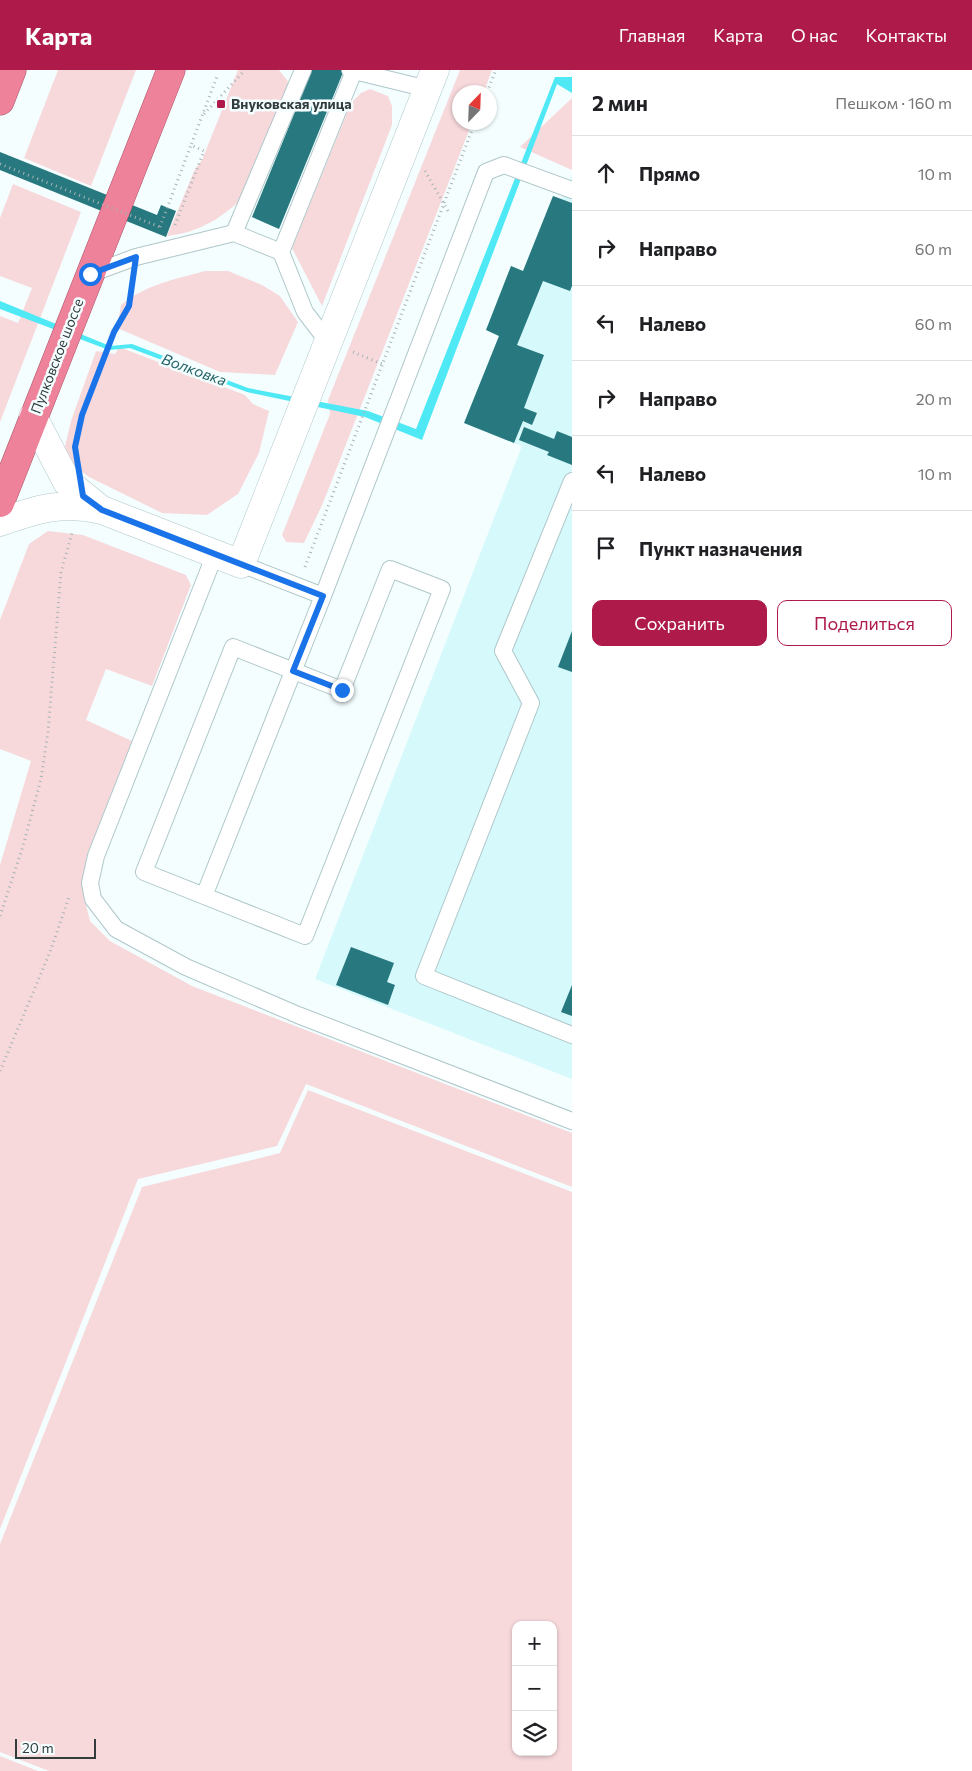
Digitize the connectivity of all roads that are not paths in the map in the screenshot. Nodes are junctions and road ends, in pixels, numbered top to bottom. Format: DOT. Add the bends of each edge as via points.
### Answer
graph roads {
  1 [pos="12,70"];
  2 [pos="171,70"];
  3 [pos="303,70"];
  4 [pos="352,71"];
  5 [pos="431,79"];
  6 [pos="0,101"];
  7 [pos="572,190"];
  8 [pos="234,232"];
  9 [pos="280,252"];
  10 [pos="90,274"];
  11 [pos="328,342"];
  12 [pos="33,417"];
  13 [pos="572,480"];
  14 [pos="0,503"];
  15 [pos="91,508"];
  16 [pos="0,522"];
  17 [pos="215,554"];
  18 [pos="242,564"];
  19 [pos="323,596"];
  20 [pos="293,671"];
  21 [pos="204,896"];
  22 [pos="572,1035"];
  23 [pos="572,1121"];
  1 -- 6 [label="highway"];
  2 -- 10 [label="highway, Пулковское шоссе"];
  3 -- 8 [label="lane"];
  4 -- 5 [label="lane"];
  4 -- 9 [label="lane"];
  5 -- 11 [label="street"];
  7 -- 19 [label="lane" via="504,165 486,172"];
  8 -- 9 [label="lane"];
  8 -- 10 [label="lane" via="136,257"];
  9 -- 11 [label="lane" via="305,312"];
  10 -- 12 [label="highway, Пулковское шоссе"];
  11 -- 18 [label="street"];
  12 -- 14 [label="highway, Пулковское шоссе"];
  12 -- 15 [label="street" via="67,482"];
  13 -- 22 [label="lane" via="503,651 531,703 424,976"];
  15 -- 16 [label="street" via="35,509"];
  15 -- 17 [label="street"];
  17 -- 18 [label="street"];
  17 -- 23 [label="lane" via="96,856 90,883 93,899 116,929 186,967 298,1015"];
  18 -- 19 [label="lane"];
  19 -- 20 [label="lane"];
  20 -- 21 [label="lane"];
  20 -- 21 [label="lane" via="233,647 229,656 144,872"];
  20 -- 21 [label="lane" via="342,690 390,569 442,590 305,936"];
}
